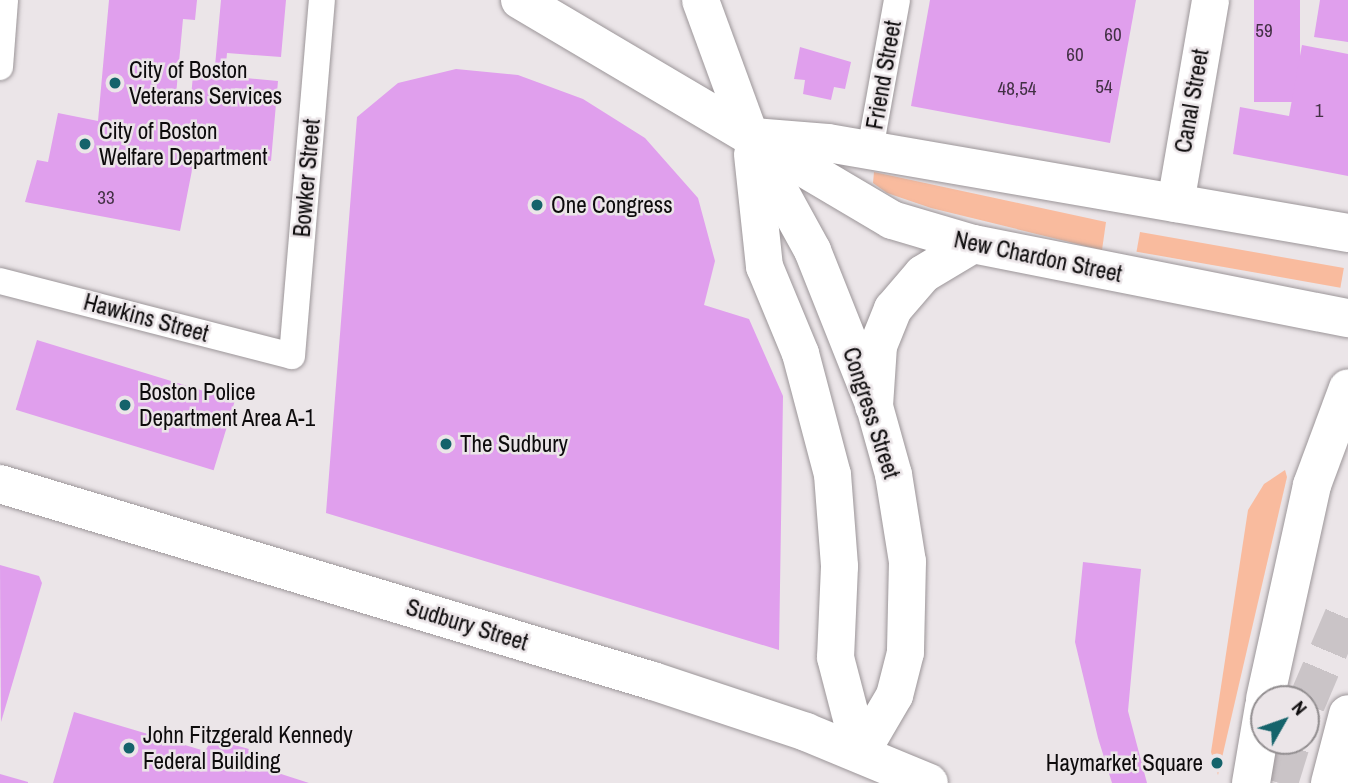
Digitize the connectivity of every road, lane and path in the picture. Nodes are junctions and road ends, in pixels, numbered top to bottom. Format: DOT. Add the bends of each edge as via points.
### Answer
graph roads {
  1 [pos="5,0"];
  2 [pos="322,0"];
  3 [pos="520,0"];
  4 [pos="700,0"];
  5 [pos="897,0"];
  6 [pos="1210,0"];
  7 [pos="0,67"];
  8 [pos="750,137"];
  9 [pos="870,150"];
  10 [pos="1175,203"];
  11 [pos="1348,233"];
  12 [pos="973,244"];
  13 [pos="0,281"];
  14 [pos="1348,318"];
  15 [pos="292,356"];
  16 [pos="1348,388"];
  17 [pos="874,407"];
  18 [pos="0,484"];
  19 [pos="1268,685"];
  20 [pos="1348,715"];
  21 [pos="1256,755"];
  22 [pos="855,768"];
  23 [pos="929,783"];
  24 [pos="1251,783"];
  25 [pos="1330,783"];
  1 -- 7 [label="street"];
  2 -- 15 [label="street, Bowker Street"];
  3 -- 8 [label="main road, New Chardon Street"];
  4 -- 8 [label="main road"];
  5 -- 9 [label="street, Friend Street"];
  6 -- 10 [label="main road, Canal Street"];
  8 -- 9 [label="main road, New Chardon Street"];
  8 -- 12 [label="main road, New Chardon Street" via="892,220"];
  8 -- 17 [label="main road, Congress Street" via="812,250"];
  8 -- 22 [label="main road" via="764,266 800,353 832,474 839,566 835,657"];
  9 -- 10 [label="main road, New Chardon Street"];
  10 -- 11 [label="main road, New Chardon Street"];
  12 -- 14 [label="main road, New Chardon Street"];
  12 -- 17 [label="main road" via="923,274 893,309 878,346"];
  13 -- 15 [label="street, Hawkins Street"];
  16 -- 19 [label="main road" via="1312,485"];
  17 -- 22 [label="main road, Congress Street" via="904,538 906,640 898,684"];
  18 -- 22 [label="main road, Sudbury Street" via="653,681"];
  20 -- 25 [label="main road"];
  21 -- 24 [label="main road"];
  22 -- 23 [label="main road, Sudbury Street"];
}
